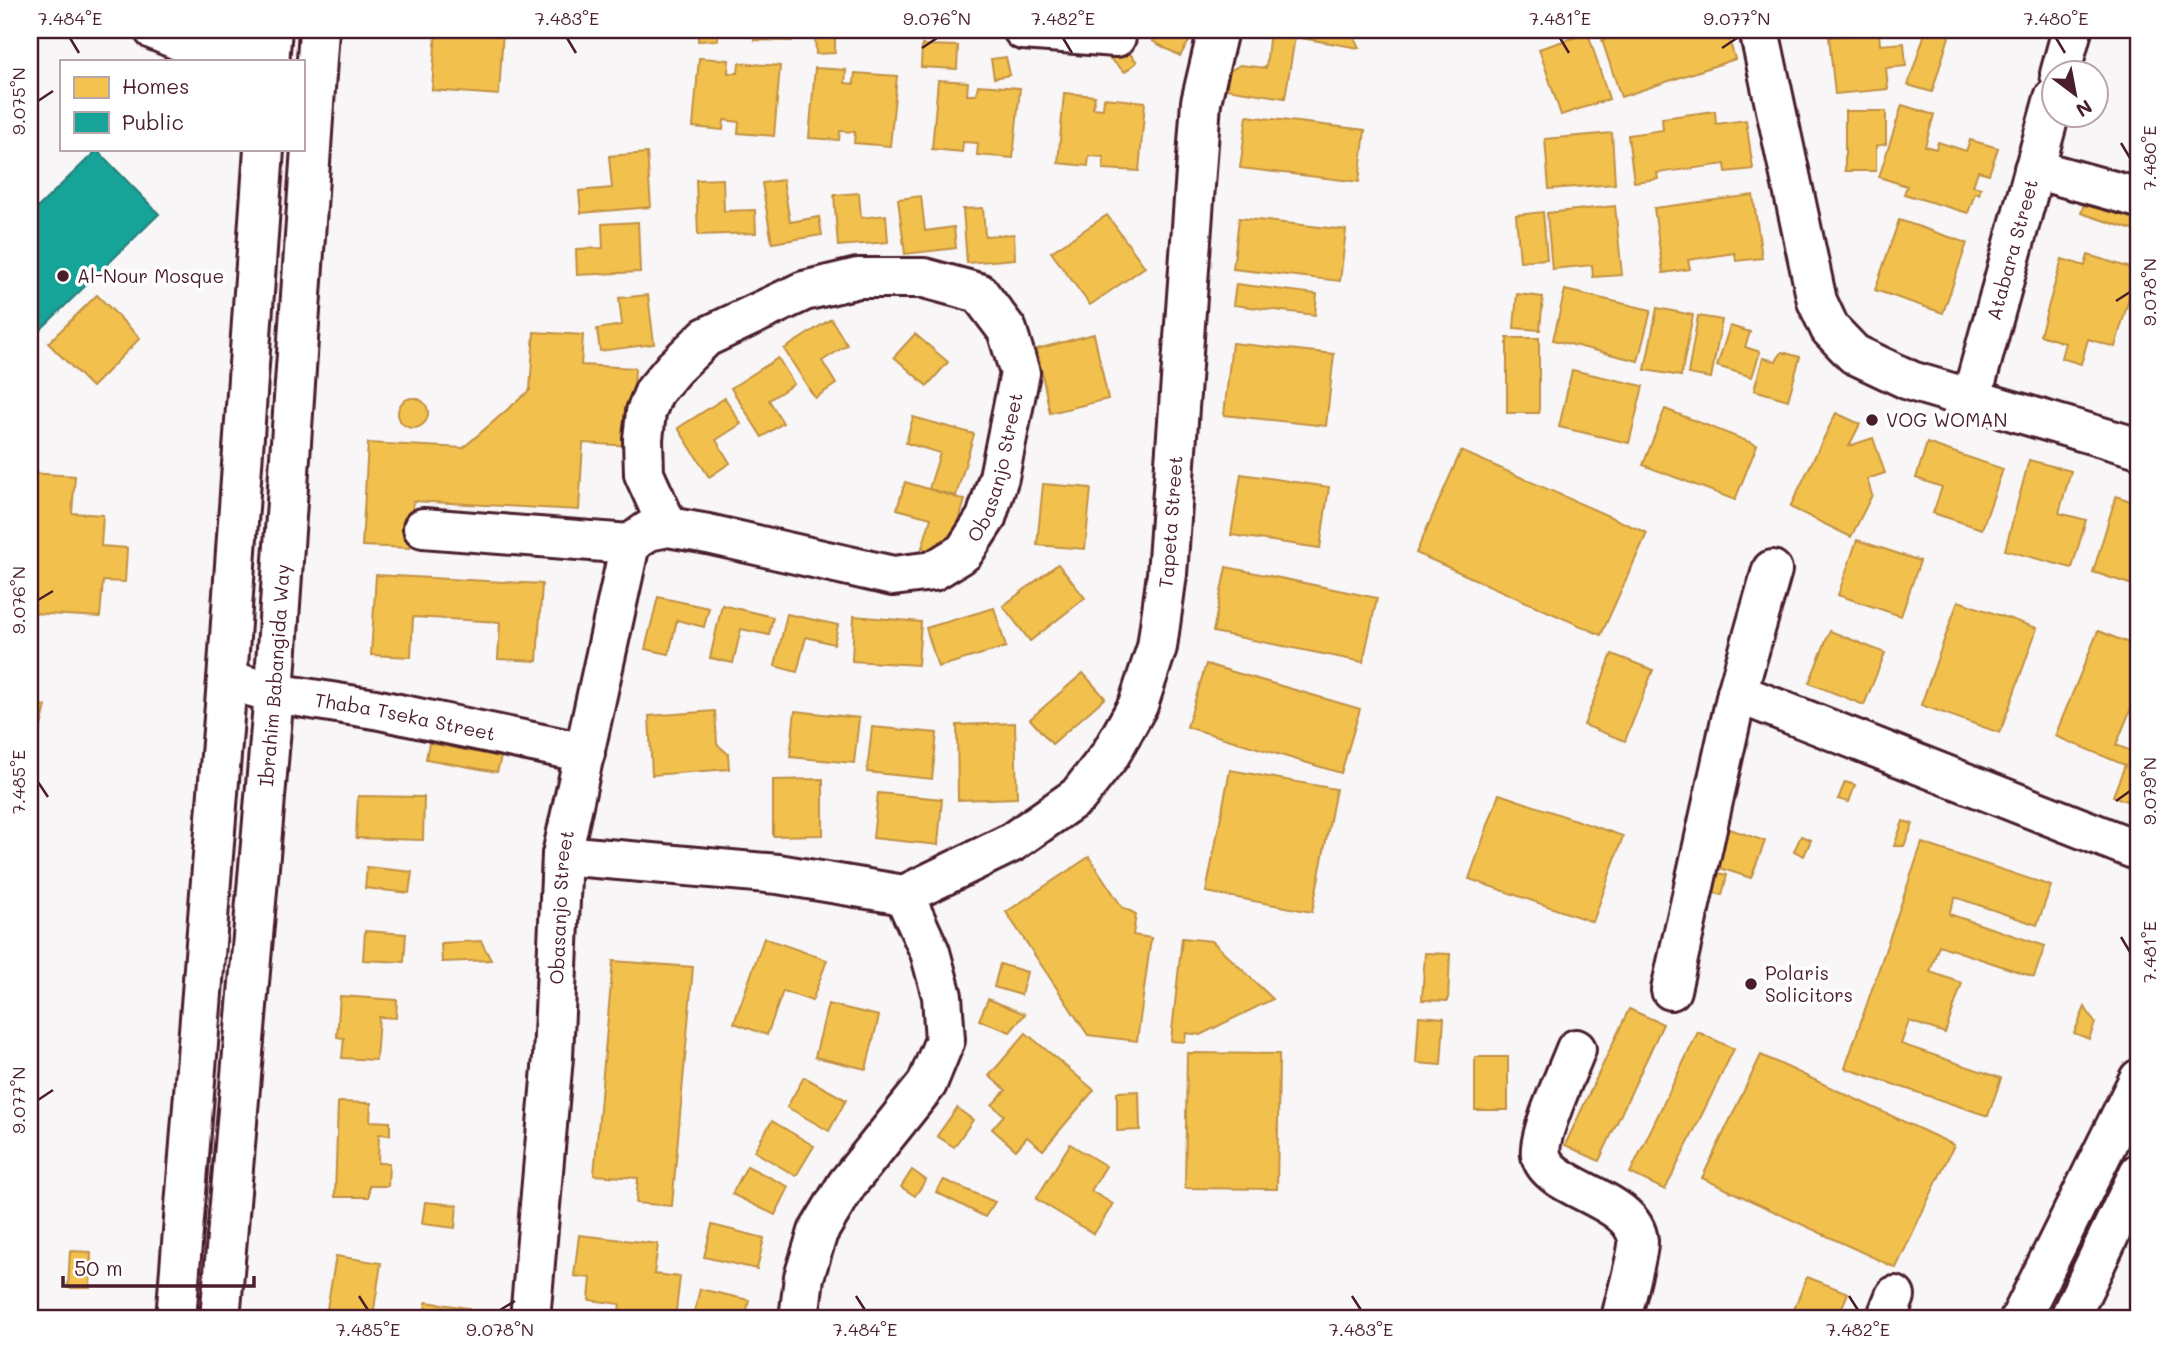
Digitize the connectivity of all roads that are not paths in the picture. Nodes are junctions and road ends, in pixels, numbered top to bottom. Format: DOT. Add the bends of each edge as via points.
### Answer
graph roads {
  1 [pos="154,30"];
  2 [pos="319,30"];
  3 [pos="1023,30"];
  4 [pos="1218,30"];
  5 [pos="1759,30"];
  6 [pos="2072,30"];
  7 [pos="1116,37"];
  8 [pos="270,50"];
  9 [pos="2064,60"];
  10 [pos="2044,130"];
  11 [pos="264,150"];
  12 [pos="2034,169"];
  13 [pos="2139,198"];
  14 [pos="1971,400"];
  15 [pos="2139,448"];
  16 [pos="668,527"];
  17 [pos="423,528"];
  18 [pos="631,544"];
  19 [pos="1772,570"];
  20 [pos="227,680"];
  21 [pos="274,693"];
  22 [pos="1737,693"];
  23 [pos="584,753"];
  24 [pos="2139,851"];
  25 [pos="562,855"];
  26 [pos="904,895"];
  27 [pos="1671,990"];
  28 [pos="1576,1049"];
  29 [pos="2139,1079"];
  30 [pos="2139,1173"];
  31 [pos="176,1319"];
  32 [pos="220,1319"];
  33 [pos="530,1319"];
  34 [pos="799,1319"];
  35 [pos="1621,1319"];
  36 [pos="2020,1319"];
  37 [pos="2069,1319"];
  1 -- 8 [label="street" via="185,43"];
  2 -- 21 [label="street, Ibrahim Babangida Way"];
  3 -- 7 [label="street"];
  4 -- 26 [label="street, Tapeta Street" via="1201,102 1167,574 1157,647 1138,705 1110,755 1078,796 1011,843"];
  5 -- 14 [label="street" via="1817,301 1830,329 1854,354 1912,381"];
  6 -- 9 [label="street"];
  10 -- 12 [label="street, Atabara Street"];
  11 -- 20 [label="street"];
  12 -- 13 [label="street"];
  12 -- 14 [label="street, Atabara Street"];
  14 -- 15 [label="street"];
  16 -- 16 [label="street, Obasanjo Street" via="644,474 646,412 654,392 706,337 804,291 858,278 925,278 979,293 1007,330 1020,373 999,477 986,518 964,552 933,571 893,576"];
  16 -- 18 [label="street" via="648,531"];
  17 -- 18 [label="street"];
  18 -- 23 [label="street, Obasanjo Street"];
  19 -- 22 [label="street"];
  20 -- 21 [label="street, Thaba Tseka Street"];
  20 -- 31 [label="street"];
  21 -- 23 [label="street, Thaba Tseka Street"];
  21 -- 32 [label="street, Ibrahim Babangida Way"];
  22 -- 24 [label="street"];
  22 -- 27 [label="street"];
  23 -- 25 [label="street, Obasanjo Street"];
  25 -- 26 [label="street" via="778,874"];
  25 -- 33 [label="street, Obasanjo Street" via="553,1057"];
  26 -- 34 [label="street" via="930,953 942,996 945,1040 927,1084 847,1184 818,1232 804,1278"];
  28 -- 35 [label="street" via="1543,1137 1541,1155 1549,1171 1612,1206 1630,1222 1638,1241"];
  29 -- 36 [label="street"];
  30 -- 37 [label="street"];
}
